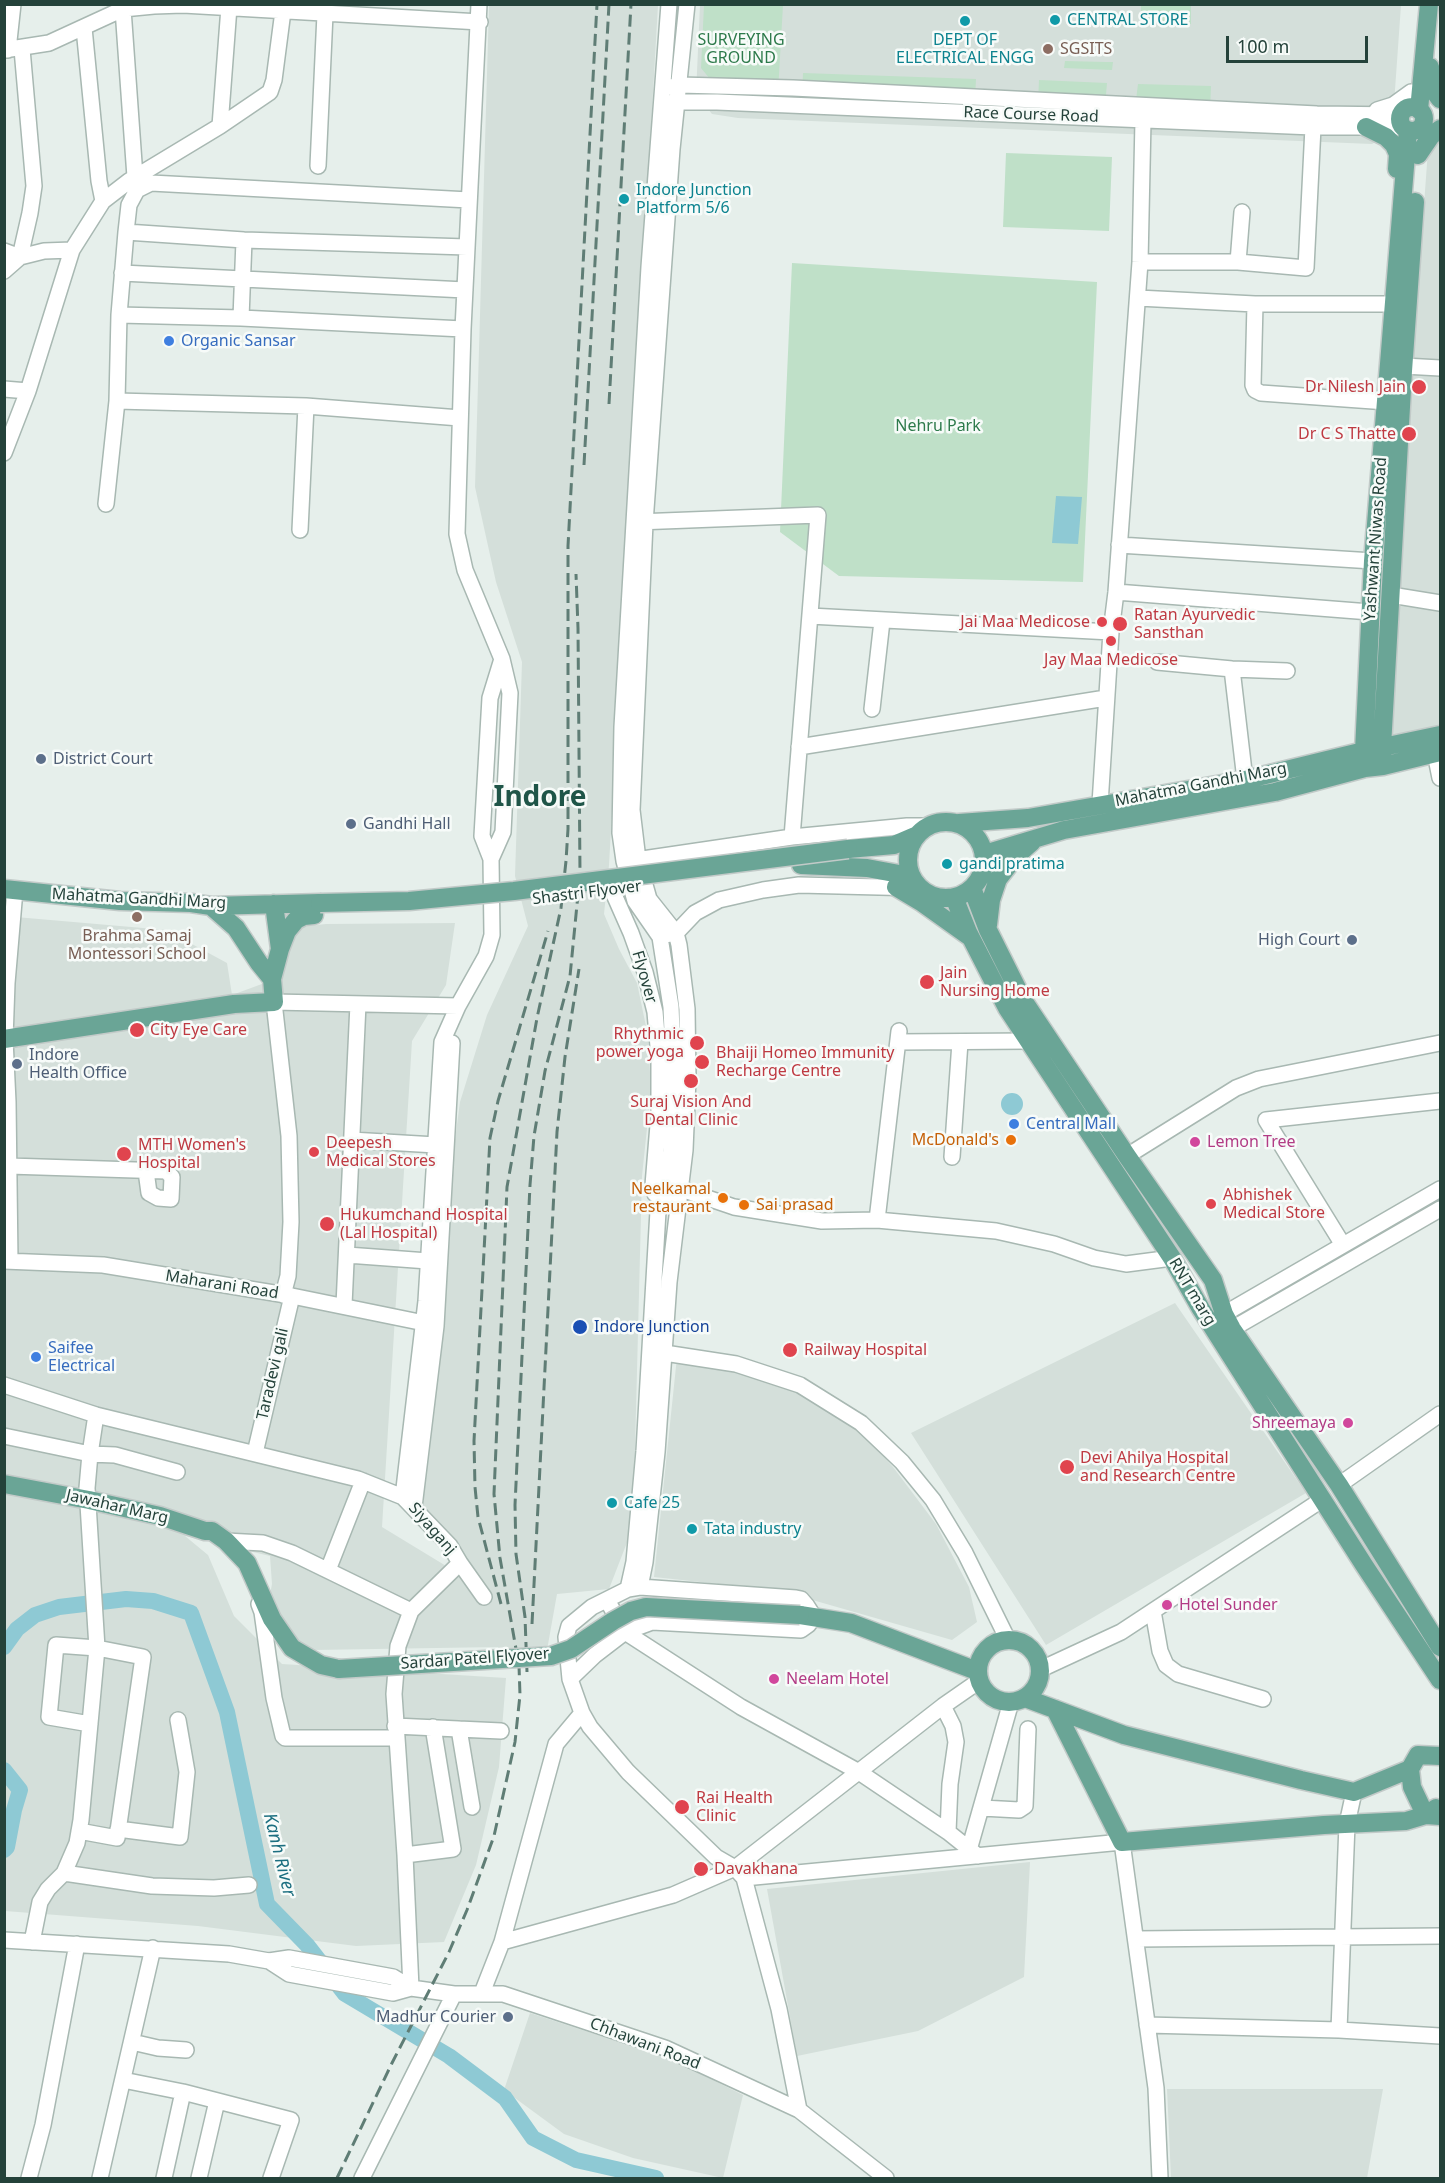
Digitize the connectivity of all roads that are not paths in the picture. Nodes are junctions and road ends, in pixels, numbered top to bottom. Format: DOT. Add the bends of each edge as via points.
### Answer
graph roads {
  1 [pos="13,4"];
  2 [pos="479,4"];
  3 [pos="669,4"];
  4 [pos="687,4"];
  5 [pos="1417,4"];
  6 [pos="1429,4"];
  7 [pos="228,7"];
  8 [pos="123,9"];
  9 [pos="283,10"];
  10 [pos="100,12"];
  11 [pos="325,14"];
  12 [pos="480,22"];
  13 [pos="84,28"];
  14 [pos="12,50"];
  15 [pos="1424,58"];
  16 [pos="679,85"];
  17 [pos="661,89"];
  18 [pos="1440,99"];
  19 [pos="677,102"];
  20 [pos="660,105"];
  21 [pos="1440,108"];
  22 [pos="1418,118"];
  23 [pos="1143,120"];
  24 [pos="1363,121"];
  25 [pos="220,126"];
  26 [pos="1313,128"];
  27 [pos="318,166"];
  28 [pos="135,177"];
  29 [pos="1404,186"];
  30 [pos="469,200"];
  31 [pos="103,201"];
  32 [pos="1242,212"];
  33 [pos="126,232"];
  34 [pos="244,240"];
  35 [pos="467,247"];
  36 [pos="72,250"];
  37 [pos="4,251"];
  38 [pos="20,257"];
  39 [pos="1140,262"];
  40 [pos="1238,262"];
  41 [pos="4,271"];
  42 [pos="122,273"];
  43 [pos="243,280"];
  44 [pos="465,290"];
  45 [pos="1137,298"];
  46 [pos="1255,304"];
  47 [pos="1395,304"];
  48 [pos="119,315"];
  49 [pos="241,318"];
  50 [pos="463,329"];
  51 [pos="1404,366"];
  52 [pos="1440,368"];
  53 [pos="4,388"];
  54 [pos="28,391"];
  55 [pos="117,401"];
  56 [pos="1387,402"];
  57 [pos="306,406"];
  58 [pos="460,418"];
  59 [pos="4,453"];
  60 [pos="106,504"];
  61 [pos="640,522"];
  62 [pos="300,530"];
  63 [pos="1119,545"];
  64 [pos="1373,561"];
  65 [pos="1116,592"];
  66 [pos="1391,595"];
  67 [pos="1440,603"];
  68 [pos="1370,612"];
  69 [pos="810,616"];
  70 [pos="882,621"];
  71 [pos="1111,632"];
  72 [pos="1157,662"];
  73 [pos="1232,669"];
  74 [pos="1287,671"];
  75 [pos="1106,698"];
  76 [pos="872,709"];
  77 [pos="1440,735"];
  78 [pos="799,747"];
  79 [pos="1382,747"];
  80 [pos="1438,753"];
  81 [pos="1370,762"];
  82 [pos="1440,778"];
  83 [pos="1245,780"];
  84 [pos="1100,804"];
  85 [pos="959,824"];
  86 [pos="921,831"];
  87 [pos="792,837"];
  88 [pos="1038,837"];
  89 [pos="984,854"];
  90 [pos="631,861"];
  91 [pos="915,882"];
  92 [pos="896,887"];
  93 [pos="972,888"];
  94 [pos="10,890"];
  95 [pos="612,890"];
  96 [pos="954,897"];
  97 [pos="274,904"];
  98 [pos="211,906"];
  99 [pos="317,909"];
  100 [pos="988,930"];
  101 [pos="676,933"];
  102 [pos="660,937"];
  103 [pos="971,938"];
  104 [pos="280,949"];
  105 [pos="6,982"];
  106 [pos="274,991"];
  107 [pos="460,1001"];
  108 [pos="358,1004"];
  109 [pos="451,1022"];
  110 [pos="5,1039"];
  111 [pos="1029,1041"];
  112 [pos="960,1042"];
  113 [pos="1440,1043"];
  114 [pos="1440,1101"];
  115 [pos="6,1102"];
  116 [pos="351,1140"];
  117 [pos="436,1145"];
  118 [pos="1126,1156"];
  119 [pos="952,1157"];
  120 [pos="9,1166"];
  121 [pos="146,1171"];
  122 [pos="662,1180"];
  123 [pos="1440,1190"];
  124 [pos="1440,1209"];
  125 [pos="877,1220"];
  126 [pos="1343,1245"];
  127 [pos="347,1255"];
  128 [pos="1172,1258"];
  129 [pos="7,1261"];
  130 [pos="428,1262"];
  131 [pos="288,1295"];
  132 [pos="344,1305"];
  133 [pos="1232,1319"];
  134 [pos="430,1325"];
  135 [pos="658,1352"];
  136 [pos="4,1385"];
  137 [pos="1440,1414"];
  138 [pos="96,1415"];
  139 [pos="4,1436"];
  140 [pos="255,1453"];
  141 [pos="90,1454"];
  142 [pos="177,1472"];
  143 [pos="4,1475"];
  144 [pos="363,1481"];
  145 [pos="4,1484"];
  146 [pos="1339,1485"];
  147 [pos="88,1494"];
  148 [pos="1323,1499"];
  149 [pos="409,1502"];
  150 [pos="214,1534"];
  151 [pos="460,1563"];
  152 [pos="328,1570"];
  153 [pos="634,1588"];
  154 [pos="484,1597"];
  155 [pos="607,1600"];
  156 [pos="411,1611"];
  157 [pos="1153,1611"];
  158 [pos="807,1616"];
  159 [pos="626,1632"];
  160 [pos="1008,1640"];
  161 [pos="1440,1647"];
  162 [pos="97,1648"];
  163 [pos="1040,1670"];
  164 [pos="978,1676"];
  165 [pos="570,1679"];
  166 [pos="1440,1680"];
  167 [pos="1263,1699"];
  168 [pos="1018,1700"];
  169 [pos="943,1706"];
  170 [pos="1055,1709"];
  171 [pos="582,1713"];
  172 [pos="178,1720"];
  173 [pos="90,1724"];
  174 [pos="433,1727"];
  175 [pos="459,1729"];
  176 [pos="1028,1730"];
  177 [pos="501,1731"];
  178 [pos="396,1732"];
  179 [pos="1440,1741"];
  180 [pos="1440,1756"];
  181 [pos="1414,1762"];
  182 [pos="859,1772"];
  183 [pos="1354,1792"];
  184 [pos="472,1807"];
  185 [pos="982,1808"];
  186 [pos="1436,1812"];
  187 [pos="1347,1824"];
  188 [pos="118,1830"];
  189 [pos="79,1831"];
  190 [pos="948,1832"];
  191 [pos="1122,1842"];
  192 [pos="974,1853"];
  193 [pos="405,1855"];
  194 [pos="64,1873"];
  195 [pos="740,1873"];
  196 [pos="249,1885"];
  197 [pos="1343,1936"];
  198 [pos="1440,1936"];
  199 [pos="1136,1938"];
  200 [pos="4,1940"];
  201 [pos="32,1942"];
  202 [pos="502,1942"];
  203 [pos="77,1944"];
  204 [pos="153,1948"];
  205 [pos="269,1961"];
  206 [pos="411,1988"];
  207 [pos="482,1993"];
  208 [pos="454,1994"];
  209 [pos="1148,2025"];
  210 [pos="1339,2030"];
  211 [pos="1440,2036"];
  212 [pos="132,2042"];
  213 [pos="186,2050"];
  214 [pos="123,2080"];
  215 [pos="183,2092"];
  216 [pos="217,2101"];
  217 [pos="798,2110"];
  218 [pos="29,2178"];
  219 [pos="100,2178"];
  220 [pos="164,2178"];
  221 [pos="200,2178"];
  222 [pos="271,2178"];
  223 [pos="362,2178"];
  224 [pos="886,2178"];
  225 [pos="1160,2178"];
  1 -- 14 [label="street"];
  2 -- 12 [label="street"];
  3 -- 17 [label="street"];
  4 -- 16 [label="street"];
  5 -- 22 [label="main road, Yashwant Niwas Road"];
  6 -- 15 [label="main road, Yashwant Niwas Road"];
  7 -- 8 [label="street"];
  7 -- 9 [label="street"];
  7 -- 25 [label="street"];
  8 -- 10 [label="street"];
  8 -- 28 [label="street"];
  9 -- 11 [label="street"];
  9 -- 25 [label="street" via="270,92"];
  10 -- 13 [label="street"];
  11 -- 12 [label="street"];
  11 -- 27 [label="street"];
  12 -- 30 [label="street"];
  13 -- 14 [label="street" via="49,43"];
  13 -- 31 [label="street"];
  14 -- 38 [label="street" via="34,186"];
  15 -- 18 [label="main road"];
  15 -- 22 [label="main road, Yashwant Niwas Road"];
  16 -- 17 [label="street, Race Course Road"];
  16 -- 19 [label="street"];
  16 -- 24 [label="street, Race Course Road"];
  17 -- 20 [label="street"];
  19 -- 20 [label="street, Race Course Road"];
  19 -- 23 [label="street, Race Course Road"];
  19 -- 61 [label="street"];
  20 -- 61 [label="street"];
  21 -- 22 [label="main road, Race Course Road"];
  22 -- 24 [label="street, Race Course Road"];
  22 -- 24 [label="street" via="1393,105"];
  22 -- 29 [label="main road, Yashwant Niwas Road"];
  22 -- 51 [label="main road, Yashwant Niwas Road"];
  23 -- 26 [label="street, Race Course Road"];
  23 -- 39 [label="street"];
  24 -- 26 [label="street, Race Course Road"];
  24 -- 29 [label="main road" via="1394,144 1398,153 1396,177"];
  25 -- 28 [label="street"];
  26 -- 40 [label="street" via="1306,268"];
  28 -- 31 [label="street"];
  29 -- 47 [label="main road, Yashwant Niwas Road"];
  30 -- 33 [label="street" via="151,183 137,190 129,205"];
  30 -- 35 [label="street"];
  31 -- 36 [label="street"];
  32 -- 40 [label="street"];
  33 -- 34 [label="street"];
  33 -- 42 [label="street"];
  34 -- 35 [label="street"];
  34 -- 43 [label="street"];
  35 -- 44 [label="street"];
  36 -- 38 [label="street"];
  36 -- 54 [label="street"];
  37 -- 38 [label="street"];
  38 -- 41 [label="street"];
  39 -- 40 [label="street"];
  39 -- 45 [label="street"];
  42 -- 43 [label="street"];
  42 -- 48 [label="street"];
  43 -- 44 [label="street"];
  43 -- 49 [label="street"];
  44 -- 50 [label="street"];
  45 -- 46 [label="street"];
  45 -- 63 [label="street"];
  46 -- 47 [label="street"];
  46 -- 56 [label="street" via="1255,390"];
  47 -- 56 [label="main road, Yashwant Niwas Road"];
  48 -- 49 [label="street"];
  48 -- 55 [label="street"];
  49 -- 50 [label="street"];
  50 -- 58 [label="street"];
  51 -- 52 [label="street"];
  51 -- 66 [label="main road, Yashwant Niwas Road"];
  53 -- 54 [label="street"];
  54 -- 59 [label="street"];
  55 -- 57 [label="street"];
  55 -- 60 [label="street"];
  56 -- 64 [label="main road, Yashwant Niwas Road"];
  57 -- 58 [label="street"];
  57 -- 62 [label="street"];
  58 -- 107 [label="street" via="457,534 465,570 502,659 490,698 482,836 491,859 493,925 486,956"];
  61 -- 69 [label="street" via="818,515"];
  61 -- 90 [label="street" via="622,727 632,810"];
  63 -- 64 [label="street"];
  63 -- 65 [label="street"];
  64 -- 68 [label="main road, Yashwant Niwas Road"];
  65 -- 68 [label="street"];
  65 -- 71 [label="street"];
  66 -- 67 [label="street"];
  66 -- 79 [label="main road, Yashwant Niwas Road"];
  68 -- 81 [label="main road, Yashwant Niwas Road"];
  69 -- 70 [label="street"];
  69 -- 78 [label="street"];
  70 -- 71 [label="street"];
  70 -- 76 [label="street"];
  71 -- 75 [label="street"];
  72 -- 73 [label="street"];
  73 -- 74 [label="street"];
  73 -- 83 [label="street"];
  75 -- 78 [label="street"];
  75 -- 84 [label="street"];
  77 -- 79 [label="main road"];
  78 -- 87 [label="street"];
  79 -- 81 [label="main road, Yashwant Niwas Road"];
  80 -- 81 [label="main road, Mahatma Gandhi Marg"];
  80 -- 82 [label="street"];
  81 -- 83 [label="main road, Mahatma Gandhi Marg"];
  81 -- 88 [label="main road, Mahatma Gandhi Marg" via="1275,792 1097,822"];
  83 -- 84 [label="main road, Mahatma Gandhi Marg"];
  84 -- 85 [label="main road, Mahatma Gandhi Marg" via="1028,818"];
  85 -- 86 [label="main road" via="941,822"];
  85 -- 89 [label="main road" via="973,832"];
  86 -- 87 [label="street" via="907,826"];
  86 -- 91 [label="main road" via="909,849 907,862"];
  86 -- 99 [label="main road, Shastri Flyover, bridge" via="894,845 514,891"];
  87 -- 90 [label="street"];
  88 -- 89 [label="main road, Mahatma Gandhi Marg"];
  88 -- 100 [label="main road" via="998,879"];
  89 -- 93 [label="main road" via="981,877"];
  90 -- 101 [label="street" via="649,899"];
  90 -- 102 [label="street" via="634,901"];
  91 -- 92 [label="street"];
  91 -- 95 [label="main road, Shastri Flyover" via="867,868 801,865"];
  91 -- 96 [label="main road" via="931,896"];
  92 -- 101 [label="street" via="798,885 763,890 706,906"];
  92 -- 103 [label="main road"];
  93 -- 96 [label="main road"];
  93 -- 100 [label="main road, RNT marg"];
  94 -- 98 [label="main road, Mahatma Gandhi Marg"];
  94 -- 105 [label="street"];
  95 -- 99 [label="main road, Shastri Flyover" via="419,913"];
  95 -- 122 [label="street, Flyover" via="645,972 655,1012"];
  96 -- 103 [label="main road, RNT marg"];
  97 -- 98 [label="main road, Mahatma Gandhi Marg"];
  97 -- 99 [label="main road, Shastri Flyover"];
  97 -- 104 [label="main road"];
  98 -- 106 [label="main road" via="236,928"];
  99 -- 104 [label="main road, Shastri Flyover" via="296,920"];
  100 -- 118 [label="main road, RNT marg" via="1023,1000"];
  101 -- 102 [label="street"];
  101 -- 122 [label="street" via="687,1009 688,1078"];
  102 -- 122 [label="street" via="671,1007 674,1078 671,1151"];
  103 -- 111 [label="main road, RNT marg"];
  104 -- 106 [label="main road"];
  105 -- 110 [label="street"];
  106 -- 107 [label="street"];
  106 -- 108 [label="street"];
  106 -- 110 [label="main road" via="234,1004"];
  106 -- 131 [label="street, Taradevi gali" via="289,1136"];
  107 -- 108 [label="street"];
  107 -- 109 [label="street"];
  108 -- 116 [label="street"];
  109 -- 117 [label="street" via="442,1042"];
  109 -- 134 [label="street" via="446,1177"];
  110 -- 115 [label="street"];
  111 -- 112 [label="street"];
  111 -- 128 [label="main road, RNT marg"];
  112 -- 119 [label="street"];
  112 -- 125 [label="street" via="899,1037"];
  113 -- 118 [label="street" via="1259,1079 1236,1088"];
  114 -- 126 [label="street" via="1266,1120"];
  115 -- 120 [label="street"];
  116 -- 117 [label="street"];
  116 -- 127 [label="street"];
  117 -- 130 [label="street"];
  118 -- 133 [label="main road, RNT marg" via="1213,1280"];
  120 -- 121 [label="street"];
  120 -- 129 [label="street"];
  122 -- 125 [label="street" via="734,1207 822,1221"];
  122 -- 135 [label="street, Flyover" via="658,1211"];
  122 -- 135 [label="street" via="676,1211"];
  123 -- 126 [label="street"];
  124 -- 133 [label="street"];
  125 -- 128 [label="street" via="996,1231 1126,1264"];
  126 -- 133 [label="street"];
  127 -- 130 [label="street"];
  127 -- 132 [label="street"];
  128 -- 148 [label="main road, RNT marg"];
  129 -- 131 [label="street, Maharani Road" via="103,1265"];
  130 -- 134 [label="street"];
  131 -- 132 [label="street, Maharani Road"];
  131 -- 140 [label="street, Taradevi gali"];
  132 -- 134 [label="street, Maharani Road"];
  133 -- 146 [label="main road, RNT marg"];
  134 -- 149 [label="street"];
  135 -- 153 [label="street"];
  135 -- 160 [label="street" via="736,1364 800,1385 861,1423 902,1462 933,1500 965,1553"];
  136 -- 138 [label="street, Siyaganj"];
  137 -- 146 [label="street"];
  138 -- 140 [label="street, Siyaganj"];
  138 -- 141 [label="street"];
  139 -- 141 [label="street"];
  140 -- 144 [label="street, Siyaganj"];
  141 -- 142 [label="street" via="115,1455"];
  141 -- 147 [label="street"];
  143 -- 147 [label="main road"];
  144 -- 149 [label="street, Siyaganj"];
  144 -- 152 [label="street"];
  145 -- 147 [label="main road, Jawahar Marg"];
  146 -- 161 [label="main road, RNT marg"];
  147 -- 150 [label="main road, Sardar Patel Flyover" via="154,1505 209,1525"];
  147 -- 162 [label="street"];
  148 -- 157 [label="street"];
  148 -- 166 [label="main road, RNT marg"];
  149 -- 151 [label="street, Siyaganj" via="450,1546"];
  150 -- 152 [label="street" via="263,1543"];
  150 -- 158 [label="main road, Sardar Patel Flyover, bridge" via="247,1563 272,1619 292,1648 321,1665 339,1669 551,1656 571,1649 631,1611 646,1607"];
  150 -- 178 [label="street" via="249,1580 262,1612 283,1736"];
  151 -- 154 [label="street"];
  151 -- 156 [label="street, Siyaganj"];
  152 -- 156 [label="street"];
  153 -- 155 [label="street"];
  153 -- 158 [label="street" via="796,1598 807,1606"];
  155 -- 159 [label="street"];
  155 -- 165 [label="street" via="568,1626"];
  156 -- 178 [label="street, Siyaganj" via="398,1646"];
  157 -- 163 [label="street" via="1121,1632"];
  157 -- 167 [label="street" via="1160,1651 1172,1670"];
  158 -- 159 [label="street" via="808,1625 801,1630 652,1622"];
  158 -- 164 [label="main road, Sardar Patel Flyover" via="851,1623"];
  159 -- 165 [label="street"];
  159 -- 182 [label="street" via="741,1707"];
  160 -- 163 [label="main road" via="1033,1652"];
  160 -- 164 [label="main road" via="992,1645 981,1656"];
  162 -- 173 [label="street"];
  162 -- 173 [label="street" via="56,1645 49,1714 52,1718"];
  162 -- 188 [label="street" via="143,1657"];
  163 -- 168 [label="main road" via="1036,1686"];
  164 -- 168 [label="main road" via="992,1697"];
  164 -- 169 [label="street"];
  165 -- 171 [label="street"];
  168 -- 170 [label="main road"];
  168 -- 185 [label="street"];
  169 -- 182 [label="street"];
  169 -- 190 [label="street" via="956,1742"];
  170 -- 183 [label="main road" via="1124,1735"];
  170 -- 191 [label="main road"];
  171 -- 195 [label="street" via="628,1772 716,1857"];
  171 -- 202 [label="street" via="556,1744"];
  172 -- 188 [label="street" via="186,1772 180,1837"];
  173 -- 189 [label="street"];
  174 -- 175 [label="street"];
  174 -- 178 [label="street"];
  174 -- 193 [label="street" via="453,1849"];
  175 -- 177 [label="street"];
  175 -- 184 [label="street"];
  176 -- 185 [label="street" via="1025,1806 1019,1810"];
  178 -- 193 [label="street, Siyaganj"];
  179 -- 181 [label="main road"];
  180 -- 181 [label="main road"];
  181 -- 183 [label="main road"];
  181 -- 186 [label="main road" via="1412,1787"];
  182 -- 190 [label="street"];
  182 -- 195 [label="street"];
  183 -- 187 [label="street"];
  185 -- 192 [label="street"];
  186 -- 187 [label="main road" via="1406,1821"];
  187 -- 191 [label="main road"];
  187 -- 197 [label="street"];
  188 -- 189 [label="street" via="117,1838"];
  189 -- 194 [label="street"];
  190 -- 192 [label="street"];
  191 -- 192 [label="street"];
  191 -- 199 [label="street"];
  192 -- 195 [label="street"];
  193 -- 206 [label="street, Siyaganj"];
  194 -- 196 [label="street" via="152,1886"];
  194 -- 201 [label="street" via="40,1902"];
  195 -- 202 [label="street"];
  195 -- 217 [label="street" via="779,2009"];
  197 -- 198 [label="street"];
  197 -- 199 [label="street"];
  197 -- 210 [label="street"];
  199 -- 209 [label="street"];
  200 -- 201 [label="street"];
  201 -- 203 [label="street"];
  202 -- 207 [label="street"];
  203 -- 204 [label="street"];
  203 -- 218 [label="street" via="43,2125"];
  204 -- 205 [label="street"];
  204 -- 212 [label="street"];
  205 -- 206 [label="street, Chhawani Road" via="289,1958 378,1974 393,1977"];
  205 -- 206 [label="street" via="289,1974 393,1993"];
  206 -- 208 [label="street, Chhawani Road"];
  207 -- 208 [label="street, Chhawani Road"];
  207 -- 217 [label="street, Chhawani Road" via="502,1994 665,2048"];
  208 -- 223 [label="street"];
  209 -- 210 [label="street"];
  209 -- 225 [label="street" via="1156,2088"];
  210 -- 211 [label="street"];
  212 -- 213 [label="street" via="158,2049"];
  212 -- 214 [label="street"];
  214 -- 215 [label="street"];
  214 -- 219 [label="street"];
  215 -- 216 [label="street"];
  215 -- 220 [label="street"];
  216 -- 221 [label="street"];
  216 -- 222 [label="street" via="291,2120"];
  217 -- 224 [label="street, Chhawani Road"];
}
